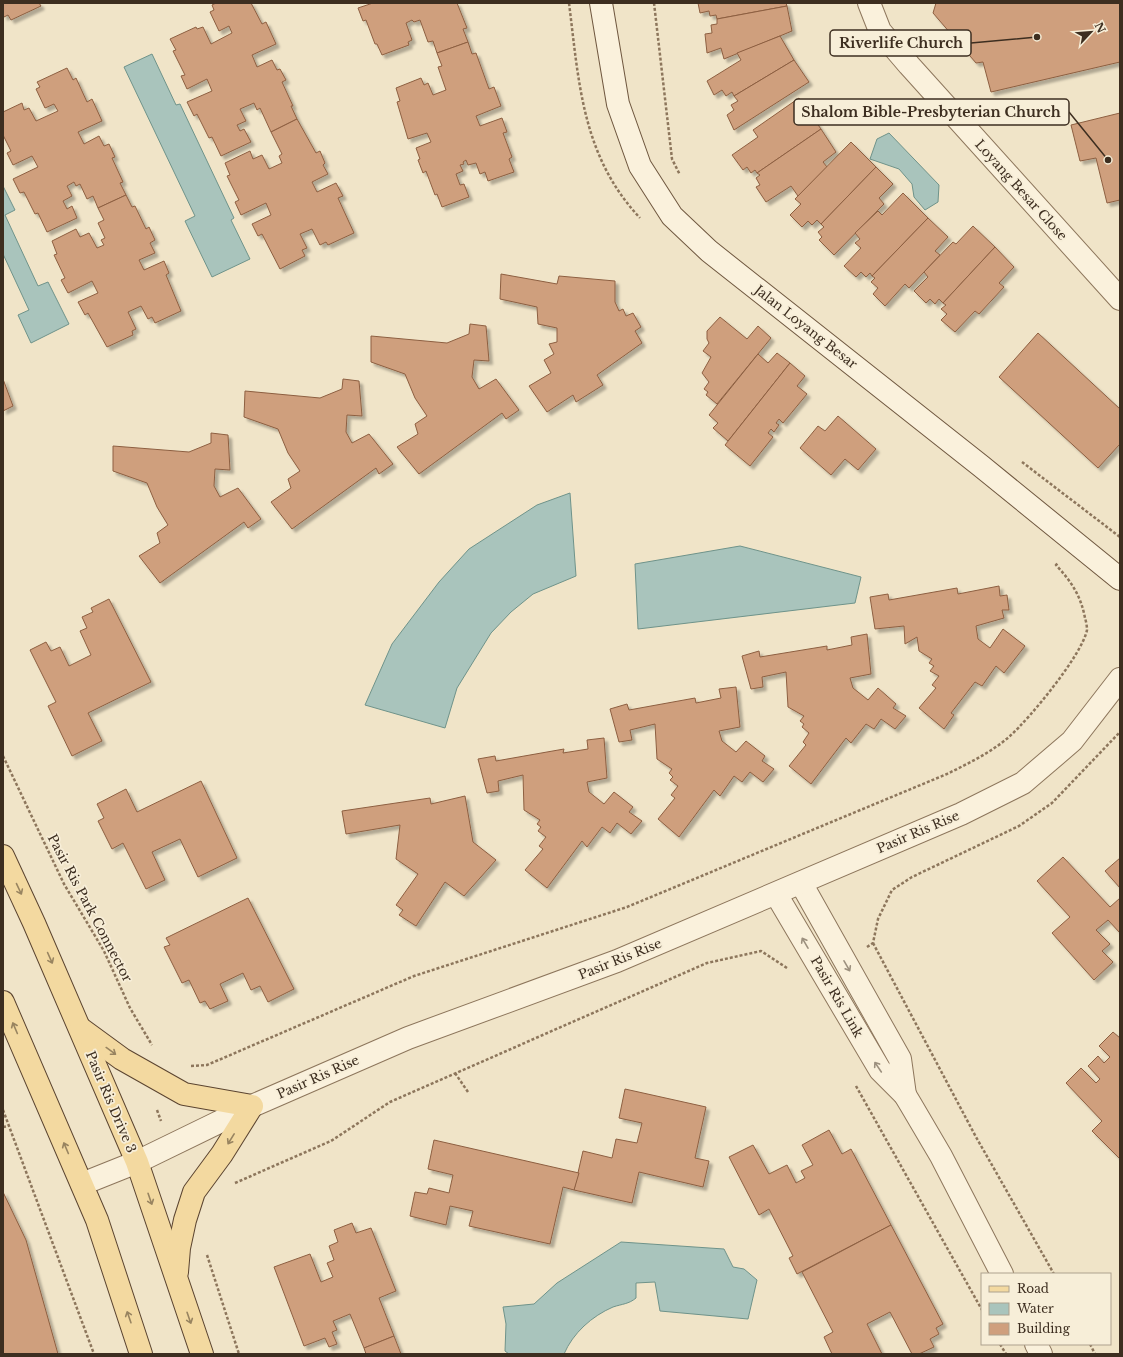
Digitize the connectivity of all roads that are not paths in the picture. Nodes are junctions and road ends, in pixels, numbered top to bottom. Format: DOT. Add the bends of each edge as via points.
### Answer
graph roads {
  1 [pos="601,3"];
  2 [pos="869,3"];
  3 [pos="1120,299"];
  4 [pos="1120,579"];
  5 [pos="1120,679"];
  6 [pos="3,856"];
  7 [pos="801,883"];
  8 [pos="776,894"];
  9 [pos="3,1002"];
  10 [pos="80,1028"];
  11 [pos="905,1095"];
  12 [pos="252,1106"];
  13 [pos="137,1162"];
  14 [pos="82,1184"];
  15 [pos="1001,1273"];
  16 [pos="177,1282"];
  17 [pos="1036,1345"];
  18 [pos="141,1354"];
  19 [pos="202,1354"];
  20 [pos="1041,1354"];
  1 -- 4 [label="street, Jalan Loyang Besar" via="618,104 640,166 672,216 709,251"];
  2 -- 3 [label="street, Loyang Besar Close" via="880,31"];
  5 -- 7 [label="street, Pasir Ris Rise" via="1072,741 1023,783 961,814"];
  6 -- 10 [label="main road, Pasir Ris Drive 3, one-way"];
  7 -- 8 [label="street, Pasir Ris Rise"];
  7 -- 11 [label="street, Pasir Ris Link, one-way" via="900,1059"];
  11 -- 8 [label="street, Pasir Ris Link, one-way" via="880,1070"];
  8 -- 12 [label="street, Pasir Ris Rise" via="617,962 408,1038"];
  14 -- 9 [label="main road, one-way"];
  10 -- 12 [label="main road, one-way" via="122,1059 184,1094"];
  10 -- 13 [label="main road, Pasir Ris Drive 3"];
  11 -- 15 [label="street, Pasir Ris Link" via="941,1156"];
  12 -- 13 [label="street, Pasir Ris Rise"];
  12 -- 16 [label="main road, one-way" via="194,1192 179,1248"];
  13 -- 14 [label="street, Pasir Ris Rise"];
  13 -- 16 [label="main road, Pasir Ris Drive 3, one-way"];
  18 -- 14 [label="main road, one-way" via="97,1220"];
  16 -- 19 [label="main road, Pasir Ris Drive 3, one-way"];
  17 -- 20 [label="street"];
}
